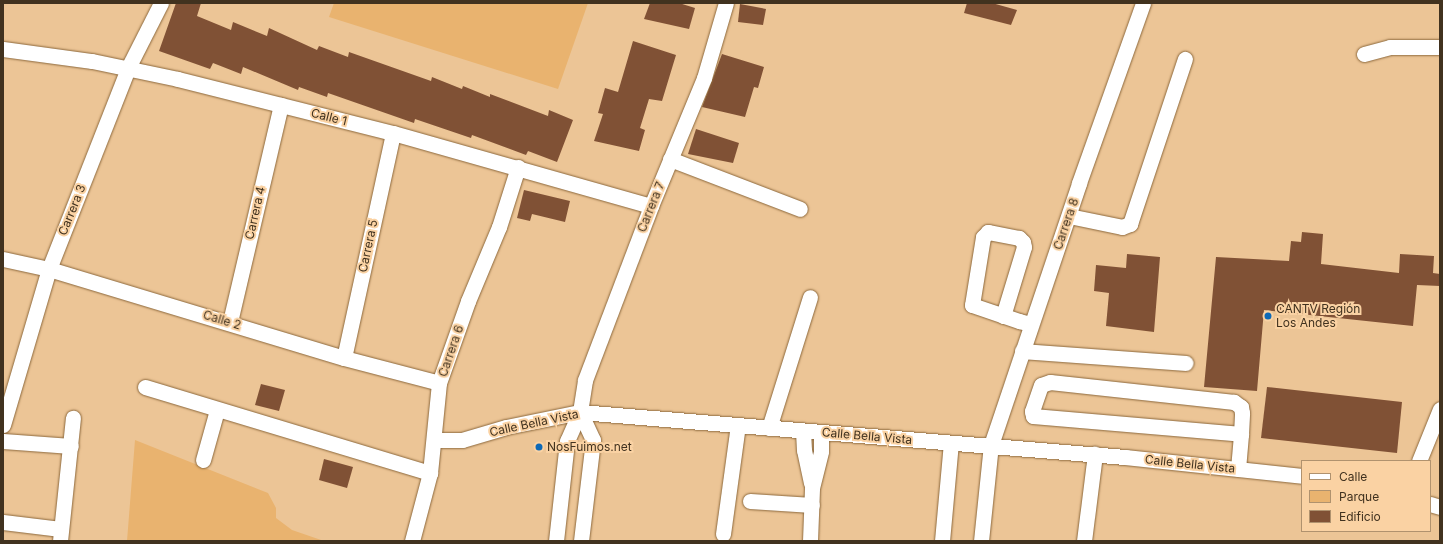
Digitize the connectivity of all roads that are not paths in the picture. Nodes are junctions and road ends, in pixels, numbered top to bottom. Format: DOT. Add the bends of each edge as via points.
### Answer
graph roads {
  1 [pos="161,3"];
  2 [pos="726,3"];
  3 [pos="1143,3"];
  4 [pos="1440,47"];
  5 [pos="3,49"];
  6 [pos="1364,54"];
  7 [pos="1185,59"];
  8 [pos="128,68"];
  9 [pos="281,105"];
  10 [pos="393,133"];
  11 [pos="670,159"];
  12 [pos="518,168"];
  13 [pos="651,206"];
  14 [pos="800,209"];
  15 [pos="1069,216"];
  16 [pos="3,259"];
  17 [pos="49,269"];
  18 [pos="810,297"];
  19 [pos="1003,316"];
  20 [pos="230,322"];
  21 [pos="1031,324"];
  22 [pos="1022,350"];
  23 [pos="344,358"];
  24 [pos="1186,363"];
  25 [pos="439,383"];
  26 [pos="145,387"];
  27 [pos="1440,409"];
  28 [pos="217,410"];
  29 [pos="580,412"];
  30 [pos="73,418"];
  31 [pos="3,425"];
  32 [pos="738,425"];
  33 [pos="769,428"];
  34 [pos="803,431"];
  35 [pos="821,432"];
  36 [pos="1241,434"];
  37 [pos="435,440"];
  38 [pos="3,441"];
  39 [pos="952,443"];
  40 [pos="991,445"];
  41 [pos="71,446"];
  42 [pos="1095,454"];
  43 [pos="203,460"];
  44 [pos="1420,460"];
  45 [pos="1238,469"];
  46 [pos="430,473"];
  47 [pos="1301,476"];
  48 [pos="812,488"];
  49 [pos="750,501"];
  50 [pos="812,505"];
  51 [pos="3,522"];
  52 [pos="724,534"];
  53 [pos="61,535"];
  54 [pos="412,541"];
  55 [pos="556,541"];
  56 [pos="581,541"];
  57 [pos="810,541"];
  58 [pos="942,541"];
  59 [pos="981,541"];
  60 [pos="1084,541"];
  1 -- 8 [label="street, Carrera 3"];
  2 -- 11 [label="street, Carrera 7" via="704,78"];
  3 -- 15 [label="street, Carrera 8" via="1073,182"];
  4 -- 6 [label="street" via="1390,47"];
  5 -- 8 [label="street, Calle 1"];
  7 -- 15 [label="street" via="1130,224 1122,227"];
  8 -- 9 [label="street, Calle 1"];
  8 -- 17 [label="street, Carrera 3"];
  9 -- 10 [label="street, Calle 1"];
  9 -- 20 [label="street, Carrera 4"];
  10 -- 12 [label="street, Calle 1"];
  10 -- 23 [label="street, Carrera 5"];
  11 -- 13 [label="street, Carrera 7"];
  11 -- 14 [label="street"];
  12 -- 13 [label="street, Calle 1"];
  12 -- 25 [label="street, Carrera 6" via="499,227 468,302"];
  13 -- 29 [label="street, Carrera 7" via="585,380"];
  15 -- 21 [label="street, Carrera 8"];
  16 -- 17 [label="street, Calle 2"];
  17 -- 20 [label="street, Calle 2"];
  17 -- 31 [label="street, Carrera 3"];
  18 -- 33 [label="street"];
  19 -- 19 [label="street" via="972,304 983,237 988,232 1020,238 1024,247"];
  19 -- 21 [label="street"];
  20 -- 23 [label="street, Calle 2"];
  21 -- 22 [label="street, Carrera 8"];
  22 -- 24 [label="street"];
  22 -- 40 [label="street, Carrera 8"];
  23 -- 25 [label="street, Calle 2"];
  25 -- 37 [label="street, Carrera 6"];
  26 -- 28 [label="street"];
  27 -- 44 [label="street"];
  28 -- 43 [label="street"];
  28 -- 46 [label="street"];
  29 -- 32 [label="street, Calle Bella Vista"];
  29 -- 37 [label="street, Calle Bella Vista" via="506,427 462,440"];
  29 -- 55 [label="street, Carrera 7" via="567,441"];
  29 -- 56 [label="street" via="593,440"];
  30 -- 41 [label="street"];
  32 -- 33 [label="street, Calle Bella Vista"];
  32 -- 52 [label="street"];
  33 -- 34 [label="street, Calle Bella Vista"];
  34 -- 35 [label="street, Calle Bella Vista"];
  34 -- 48 [label="street"];
  35 -- 39 [label="street, Calle Bella Vista"];
  35 -- 48 [label="street" via="821,451"];
  36 -- 36 [label="street" via="1241,408 1234,402 1050,382 1041,385 1032,411 1034,416"];
  36 -- 45 [label="street"];
  37 -- 46 [label="street, Carrera 6"];
  38 -- 41 [label="street"];
  39 -- 40 [label="street, Calle Bella Vista"];
  39 -- 58 [label="street"];
  40 -- 42 [label="street, Calle Bella Vista"];
  40 -- 59 [label="street, Carrera 8"];
  41 -- 53 [label="street"];
  42 -- 45 [label="street, Calle Bella Vista"];
  42 -- 60 [label="street"];
  45 -- 47 [label="street, Calle Bella Vista"];
  46 -- 54 [label="street, Carrera 6"];
  48 -- 50 [label="street"];
  49 -- 50 [label="street"];
  50 -- 57 [label="street"];
  51 -- 53 [label="street"];
}
